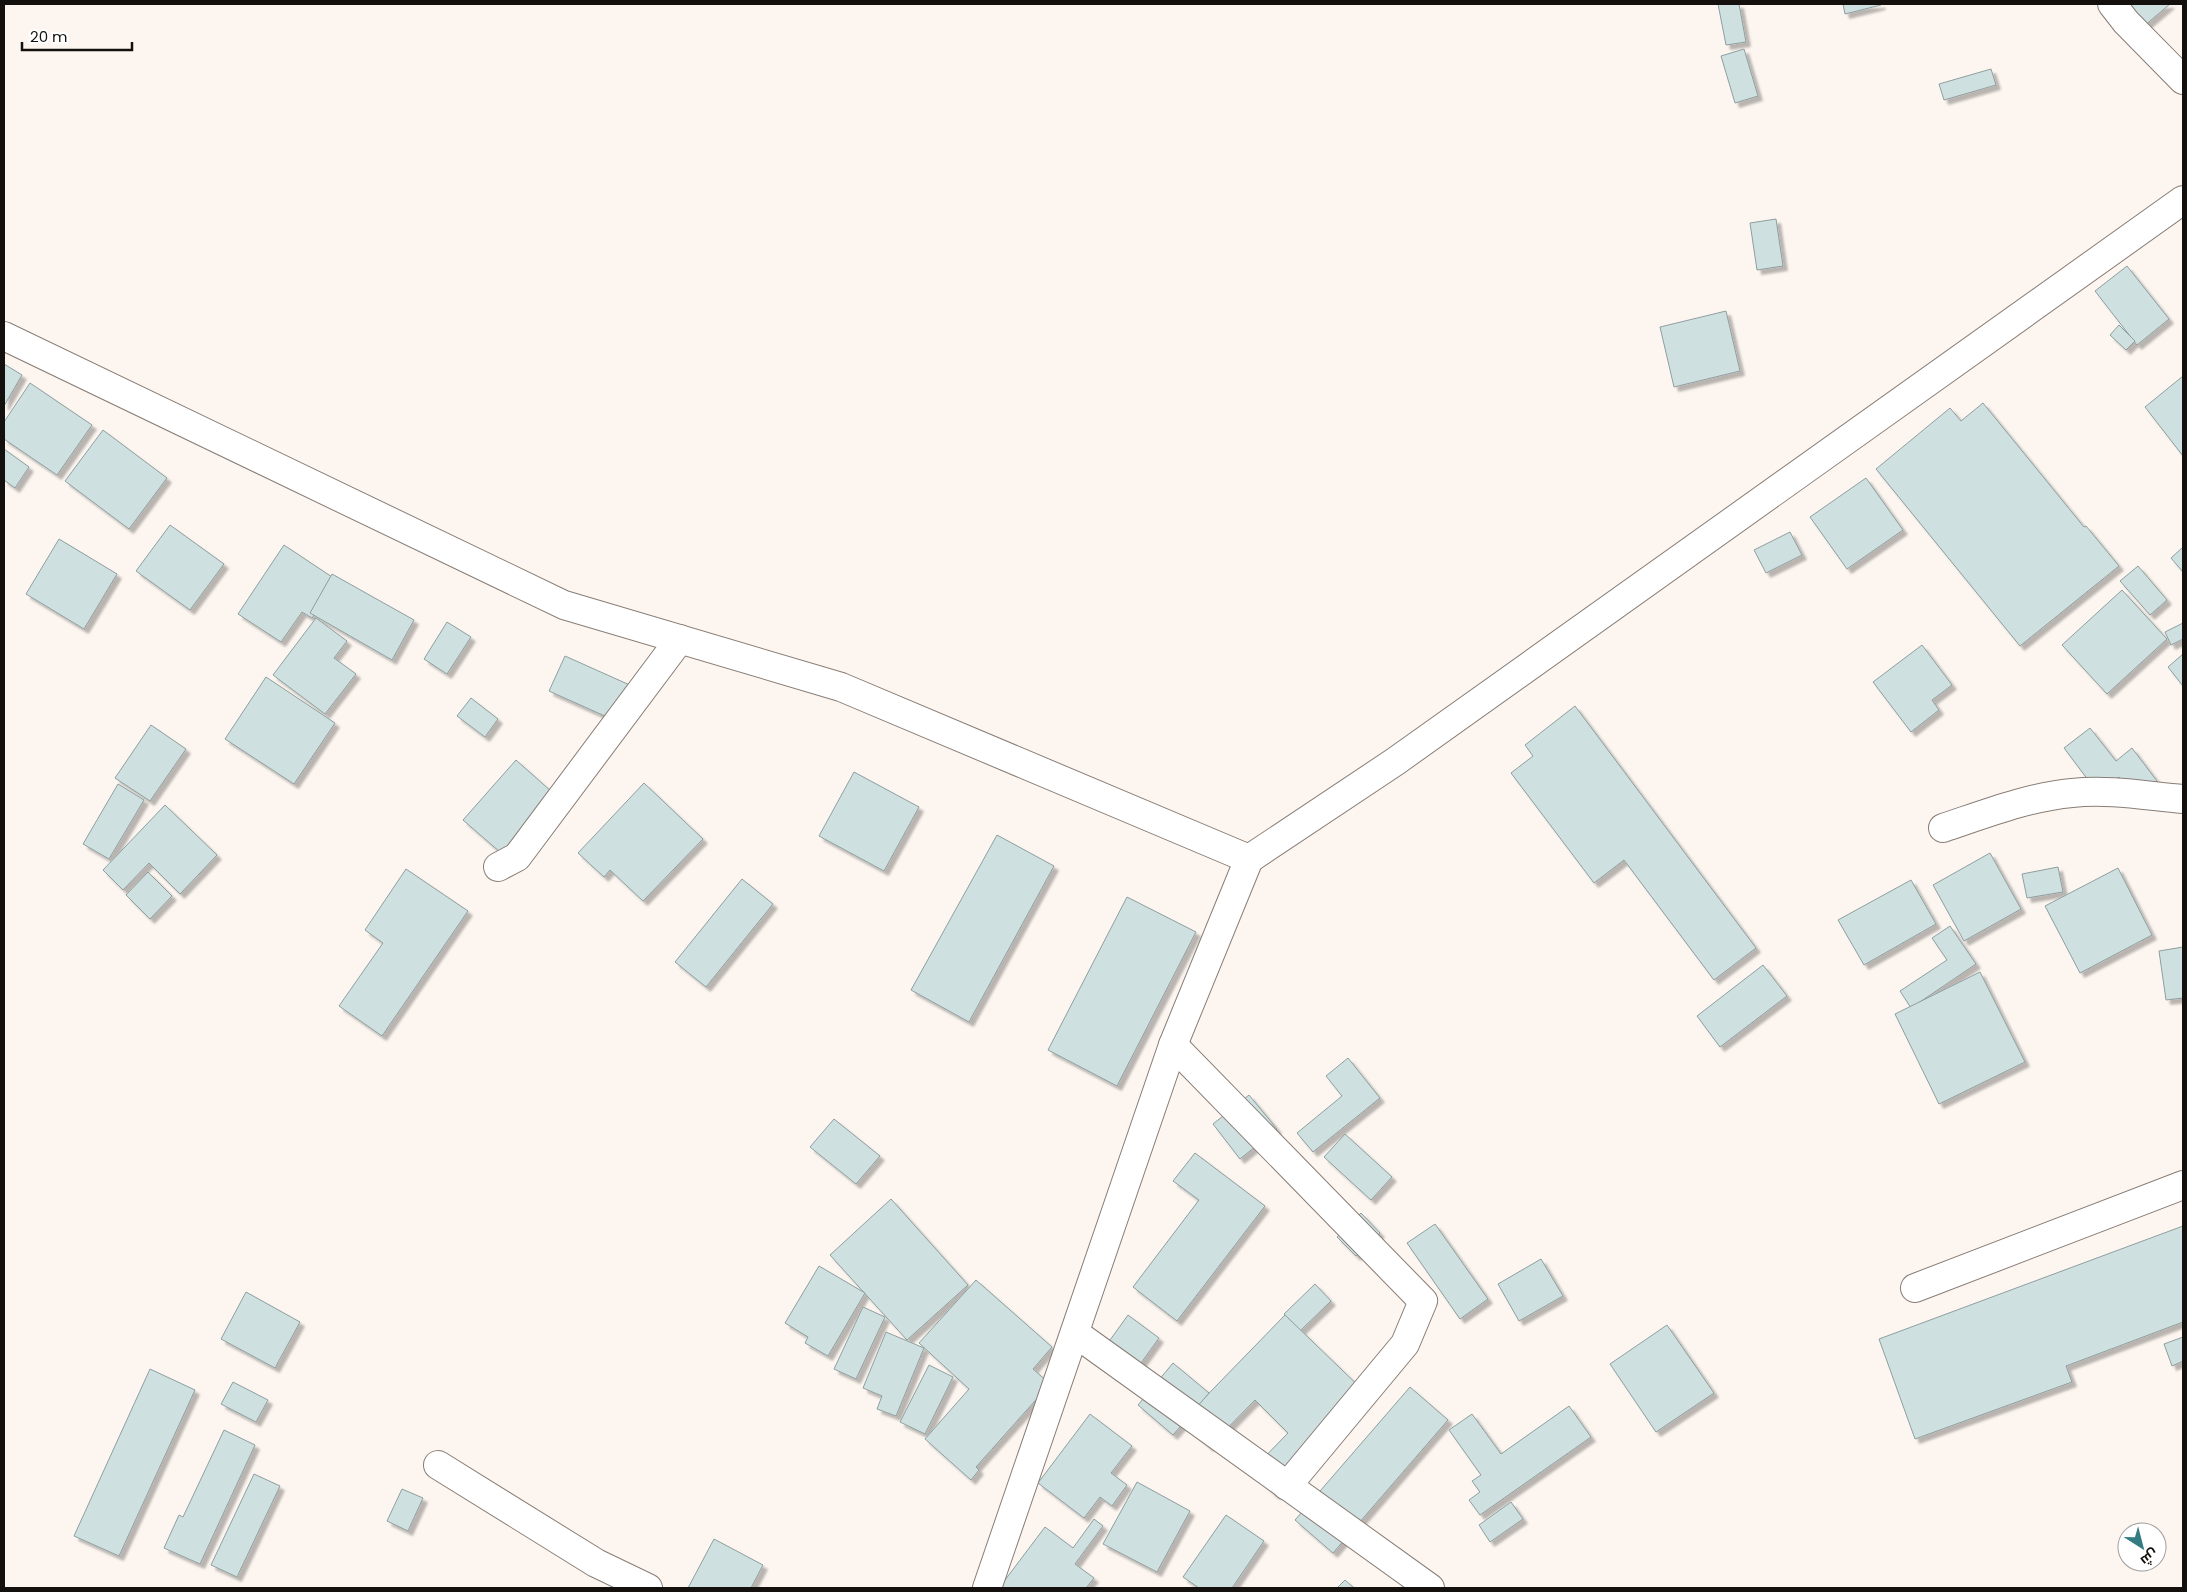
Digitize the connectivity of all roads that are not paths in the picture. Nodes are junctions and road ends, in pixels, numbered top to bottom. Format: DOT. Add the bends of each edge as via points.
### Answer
graph roads {
  1 [pos="2112,4"];
  2 [pos="2183,80"];
  3 [pos="2183,200"];
  4 [pos="4,336"];
  5 [pos="680,639"];
  6 [pos="2183,799"];
  7 [pos="1943,828"];
  8 [pos="1249,859"];
  9 [pos="498,868"];
  10 [pos="1173,1045"];
  11 [pos="2183,1185"];
  12 [pos="1915,1288"];
  13 [pos="1075,1334"];
  14 [pos="438,1465"];
  15 [pos="1287,1486"];
  16 [pos="648,1588"];
  17 [pos="987,1588"];
  18 [pos="1430,1588"];
  1 -- 2 [label="street"];
  3 -- 8 [label="street" via="1396,761"];
  4 -- 5 [label="street" via="564,605"];
  5 -- 8 [label="street" via="841,687"];
  5 -- 9 [label="street" via="516,857"];
  6 -- 7 [label="street" via="2097,791 2072,793 2024,802"];
  8 -- 10 [label="street"];
  10 -- 13 [label="street"];
  10 -- 15 [label="street" via="1423,1301 1405,1344"];
  11 -- 12 [label="street"];
  13 -- 15 [label="street"];
  13 -- 17 [label="street"];
  14 -- 16 [label="street" via="596,1563"];
  15 -- 18 [label="street"];
}
